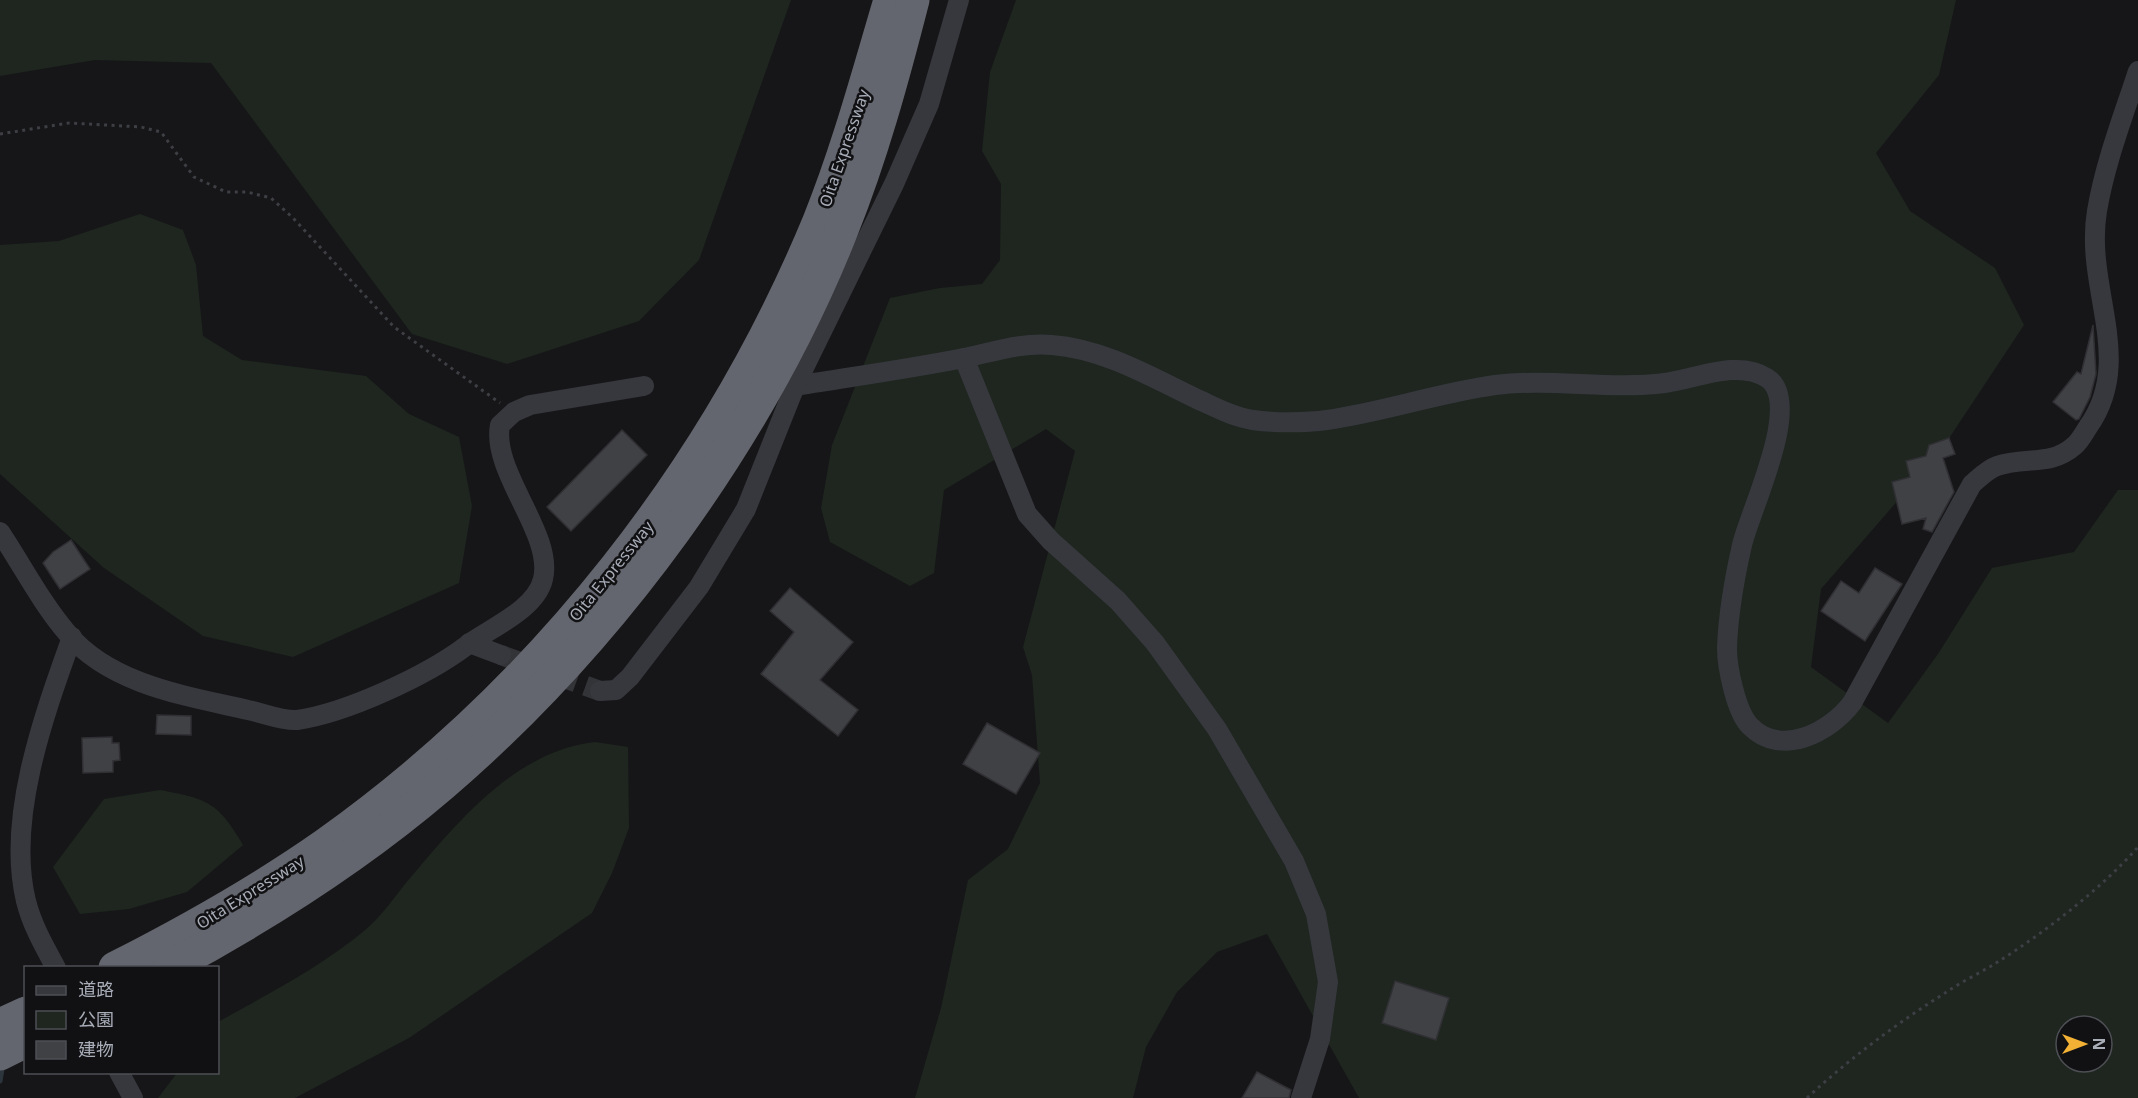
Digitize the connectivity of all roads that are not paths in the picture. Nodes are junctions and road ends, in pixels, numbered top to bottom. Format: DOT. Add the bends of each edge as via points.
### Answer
graph roads {
  1 [pos="890,0"];
  2 [pos="914,0"];
  3 [pos="959,0"];
  4 [pos="2138,71"];
  5 [pos="964,358"];
  6 [pos="644,386"];
  7 [pos="795,386"];
  8 [pos="0,532"];
  9 [pos="72,638"];
  10 [pos="470,643"];
  11 [pos="501,655"];
  12 [pos="600,691"];
  13 [pos="160,958"];
  14 [pos="55,966"];
  15 [pos="124,966"];
  16 [pos="24,1014"];
  17 [pos="0,1026"];
  18 [pos="24,1042"];
  19 [pos="0,1054"];
  20 [pos="120,1074"];
  21 [pos="133,1098"];
  22 [pos="1301,1098"];
  1 -- 13 [label="highway, Oita Expressway" via="819,220 776,315 724,409 662,508 527,671 425,766 327,843 206,920"];
  2 -- 13 [label="highway, Oita Expressway" via="881,120 842,231 799,324 745,423 681,522 622,601 546,686 442,785 333,869 226,936"];
  3 -- 7 [label="street" via="929,104"];
  4 -- 5 [label="street" via="2097,210 2095,264 2110,367 2100,409 2076,444 2059,457 1995,466 1971,484 1852,703 1834,723 1803,739 1771,737 1747,724 1728,665 1728,636 1741,549 1772,455 1781,406 1771,380 1757,373 1742,370 1663,383 1498,385 1324,420 1254,420 1226,412 1097,353 1050,344 1011,347"];
  5 -- 7 [label="street"];
  5 -- 22 [label="street" via="1027,514 1118,601 1155,643 1217,729 1294,861 1316,914 1328,982 1320,1039"];
  6 -- 10 [label="street" via="552,400 514,412 500,425 500,446 539,543 543,580 533,598 500,626"];
  7 -- 12 [label="street" via="746,509 719,556 630,677 616,690"];
  8 -- 9 [label="street"];
  9 -- 10 [label="street" via="97,659 140,682 294,720 338,711 441,665"];
  9 -- 14 [label="street" via="42,727 21,818 19,847 26,903"];
  10 -- 11 [label="street"];
  13 -- 15 [label="highway, Oita Expressway"];
  16 -- 17 [label="highway"];
  18 -- 19 [label="highway"];
  20 -- 21 [label="street"];
}
